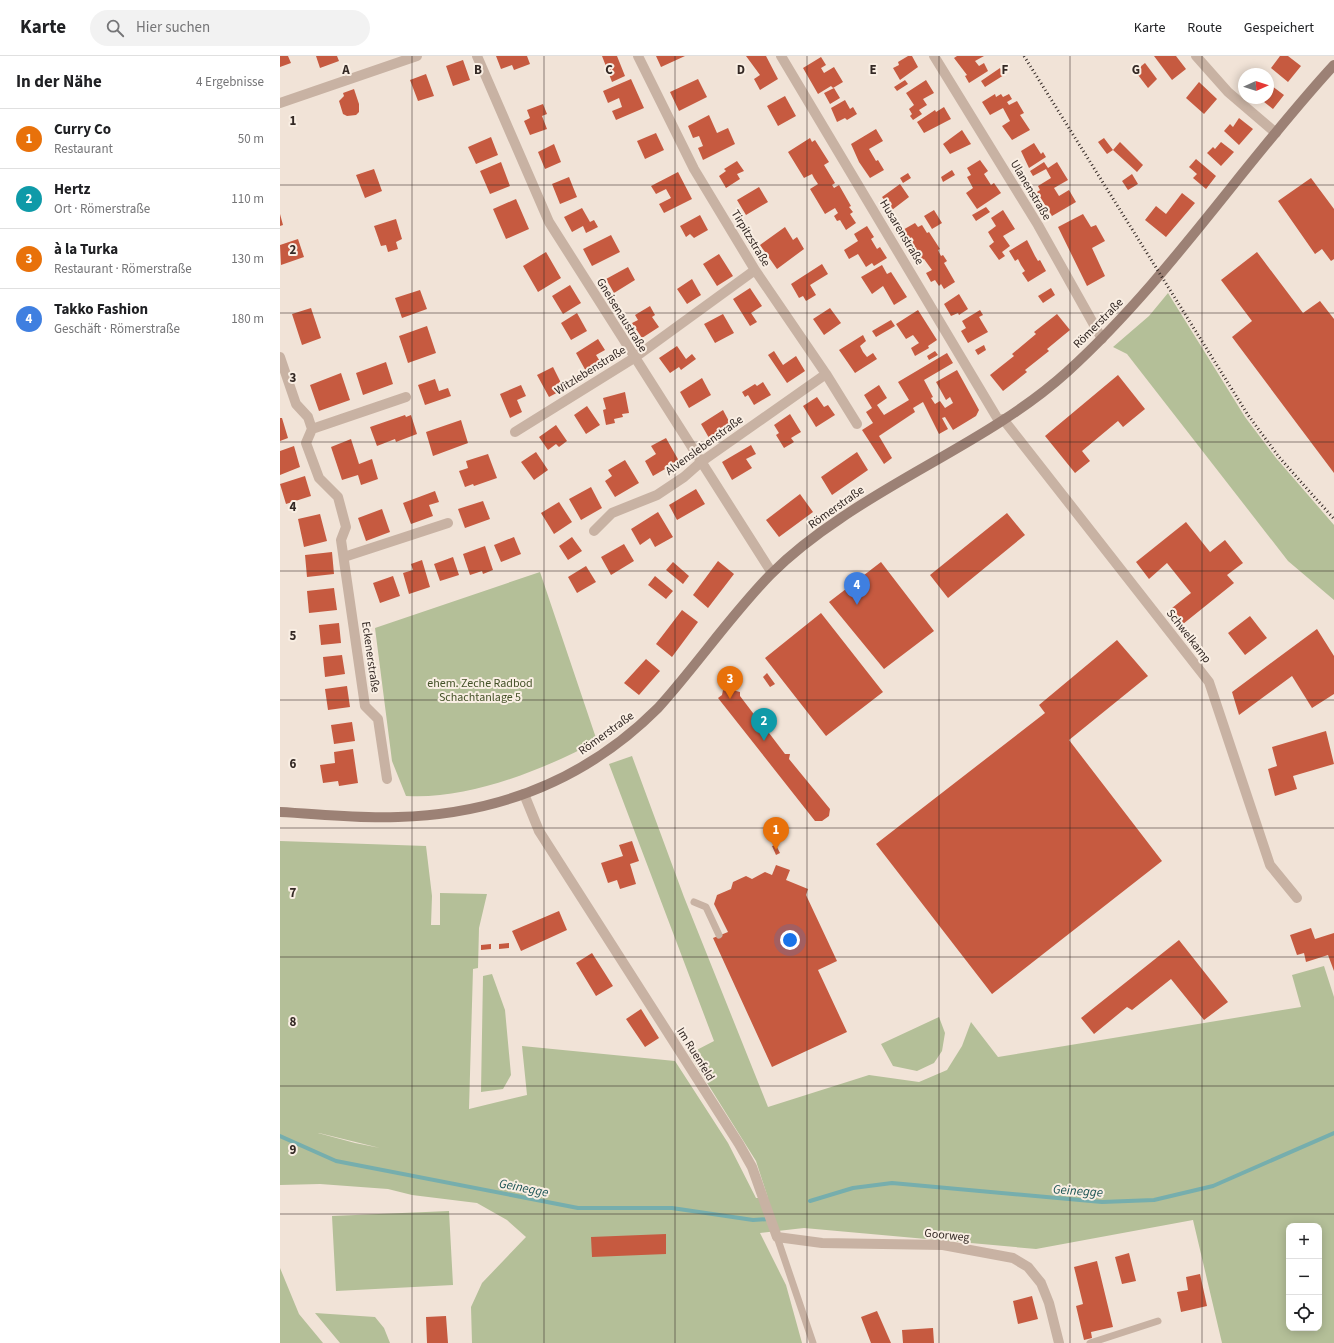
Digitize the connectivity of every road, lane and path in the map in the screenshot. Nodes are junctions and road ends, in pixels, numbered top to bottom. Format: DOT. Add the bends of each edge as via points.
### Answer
graph roads {
  1 [pos="417,56"];
  2 [pos="477,56"];
  3 [pos="638,56"];
  4 [pos="781,56"];
  5 [pos="934,56"];
  6 [pos="1196,56"];
  7 [pos="1334,65"];
  8 [pos="280,103"];
  9 [pos="1276,133"];
  10 [pos="755,270"];
  11 [pos="1102,339"];
  12 [pos="280,357"];
  13 [pos="634,358"];
  14 [pos="826,374"];
  15 [pos="406,397"];
  16 [pos="1001,420"];
  17 [pos="857,424"];
  18 [pos="312,429"];
  19 [pos="515,432"];
  20 [pos="701,462"];
  21 [pos="448,523"];
  22 [pos="594,531"];
  23 [pos="344,557"];
  24 [pos="772,573"];
  25 [pos="387,779"];
  26 [pos="524,794"];
  27 [pos="280,812"];
  28 [pos="1297,898"];
  29 [pos="694,902"];
  30 [pos="719,935"];
  31 [pos="777,1237"];
  32 [pos="1158,1321"];
  33 [pos="813,1343"];
  34 [pos="1059,1343"];
  35 [pos="1090,1343"];
  1 -- 8 [label="street"];
  2 -- 13 [label="street, Gneisenaustraße" via="549,222"];
  3 -- 10 [label="street, Tirpitzstraße" via="694,169"];
  4 -- 16 [label="street, Husarenstraße"];
  5 -- 11 [label="street, Ulanenstraße" via="1038,225"];
  6 -- 9 [label="street" via="1228,92"];
  7 -- 9 [label="main road, Römerstraße"];
  9 -- 11 [label="main road, Römerstraße" via="1161,276"];
  10 -- 13 [label="street, Witzlebenstraße"];
  10 -- 14 [label="street, Tirpitzstraße"];
  11 -- 16 [label="main road, Römerstraße" via="1053,385"];
  12 -- 18 [label="street" via="296,404 308,417"];
  13 -- 19 [label="street, Witzlebenstraße"];
  13 -- 20 [label="street, Gneisenaustraße"];
  14 -- 17 [label="street, Tirpitzstraße"];
  14 -- 20 [label="street, Alvenslebenstraße"];
  15 -- 18 [label="street"];
  16 -- 24 [label="main road, Römerstraße" via="840,518"];
  16 -- 28 [label="street, Schwelkamp" via="1209,682 1270,865"];
  18 -- 23 [label="street, Eckenerstraße" via="306,443 319,478 338,497 346,527 341,540"];
  20 -- 22 [label="street, Alvenslebenstraße" via="657,495 612,514"];
  20 -- 24 [label="street, Gneisenaustraße"];
  21 -- 23 [label="street"];
  23 -- 25 [label="street, Eckenerstraße" via="365,706 378,719"];
  24 -- 26 [label="main road, Römerstraße" via="675,689 644,722 568,775"];
  26 -- 27 [label="main road, Römerstraße" via="488,806 414,816 376,817"];
  26 -- 31 [label="street, Im Ruenfeld" via="539,831 739,1144 752,1167"];
  29 -- 30 [label="lane" via="706,907"];
  31 -- 33 [label="lane, Im Ruenfeld"];
  31 -- 34 [label="street, Goorweg" via="822,1243 944,1245 1013,1258 1028,1267 1041,1283"];
  32 -- 35 [label="lane"];
}
